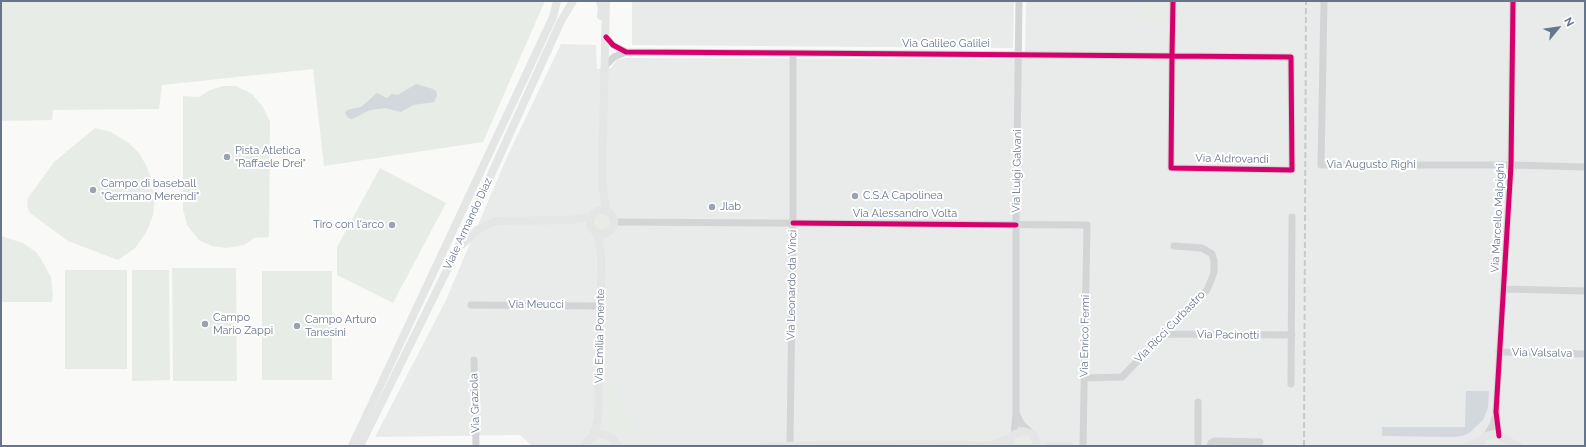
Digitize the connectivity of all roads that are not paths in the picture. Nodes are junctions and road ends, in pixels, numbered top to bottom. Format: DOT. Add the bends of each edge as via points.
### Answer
graph roads {
  1 [pos="557,1"];
  2 [pos="573,1"];
  3 [pos="600,1"];
  4 [pos="606,1"];
  5 [pos="1019,1"];
  6 [pos="1173,1"];
  7 [pos="1324,1"];
  8 [pos="1513,1"];
  9 [pos="606,37"];
  10 [pos="626,52"];
  11 [pos="793,53"];
  12 [pos="1019,55"];
  13 [pos="1172,56"];
  14 [pos="1291,57"];
  15 [pos="605,69"];
  16 [pos="1511,165"];
  17 [pos="1585,167"];
  18 [pos="602,181"];
  19 [pos="606,211"];
  20 [pos="1292,217"];
  21 [pos="592,218"];
  22 [pos="614,222"];
  23 [pos="793,223"];
  24 [pos="1016,225"];
  25 [pos="1088,225"];
  26 [pos="601,234"];
  27 [pos="1174,246"];
  28 [pos="454,256"];
  29 [pos="1504,289"];
  30 [pos="1585,291"];
  31 [pos="471,305"];
  32 [pos="600,306"];
  33 [pos="1164,334"];
  34 [pos="1292,335"];
  35 [pos="1499,352"];
  36 [pos="1585,354"];
  37 [pos="474,360"];
  38 [pos="1085,378"];
  39 [pos="1291,384"];
  40 [pos="1198,402"];
  41 [pos="375,405"];
  42 [pos="1496,412"];
  43 [pos="1016,413"];
  44 [pos="598,419"];
  45 [pos="604,434"];
  46 [pos="1032,435"];
  47 [pos="593,436"];
  48 [pos="1012,440"];
  49 [pos="1502,440"];
  50 [pos="1482,441"];
  51 [pos="1260,442"];
  52 [pos="617,444"];
  53 [pos="909,445"];
  54 [pos="352,446"];
  55 [pos="360,446"];
  56 [pos="476,446"];
  57 [pos="585,446"];
  58 [pos="626,446"];
  59 [pos="764,446"];
  60 [pos="790,446"];
  61 [pos="989,446"];
  62 [pos="1036,446"];
  63 [pos="1050,446"];
  64 [pos="1069,446"];
  65 [pos="1083,446"];
  66 [pos="1198,446"];
  67 [pos="1210,446"];
  68 [pos="1467,446"];
  69 [pos="1518,446"];
  1 -- 41 [label="main road, Viale Armando Diaz" via="553,17"];
  2 -- 28 [label="main road, Viale Armando Diaz" via="561,21"];
  3 -- 15 [label="main road" via="601,68"];
  4 -- 9 [label="main road"];
  5 -- 12 [label="street, Via Luigi Galvani"];
  6 -- 13 [label="street"];
  7 -- 16 [label="street, Via Augusto Righi" via="1322,165"];
  8 -- 16 [label="street, Via Marcello Malpighi"];
  9 -- 10 [label="street" via="613,45"];
  9 -- 15 [label="main road"];
  10 -- 11 [label="street, Via Galileo Galilei"];
  10 -- 15 [label="street" via="614,57"];
  11 -- 12 [label="street, Via Galileo Galilei"];
  11 -- 23 [label="street, Via Leonardo da Vinci"];
  12 -- 13 [label="street, Via Galileo Galilei"];
  12 -- 24 [label="street, Via Luigi Galvani"];
  13 -- 14 [label="street, Via Galileo Galilei"];
  13 -- 14 [label="street, Via Aldrovandi" via="1171,168 1292,170"];
  15 -- 18 [label="main road"];
  16 -- 17 [label="street, Via Augusto Righi"];
  16 -- 29 [label="street, Via Marcello Malpighi"];
  18 -- 19 [label="main road"];
  18 -- 21 [label="main road"];
  19 -- 21 [label="main road" via="601,210"];
  19 -- 22 [label="main road" via="613,217"];
  20 -- 34 [label="street"];
  21 -- 26 [label="main road, Via Emilia Ponente" via="592,230"];
  21 -- 28 [label="main road" via="500,221 488,224 470,236"];
  22 -- 23 [label="street, Via Alessandro Volta"];
  22 -- 26 [label="main road" via="612,228"];
  23 -- 24 [label="street, Via Alessandro Volta"];
  23 -- 60 [label="street, Via Leonardo da Vinci"];
  24 -- 25 [label="street, Via Alessandro Volta"];
  24 -- 43 [label="street, Via Luigi Galvani"];
  25 -- 38 [label="street, Via Enrico Fermi"];
  26 -- 32 [label="main road, Via Emilia Ponente"];
  27 -- 33 [label="street, Via Ricci Curbastro" via="1209,251 1213,257 1214,272 1207,290"];
  28 -- 41 [label="main road, Viale Armando Diaz"];
  29 -- 30 [label="street"];
  29 -- 35 [label="street, Via Marcello Malpighi"];
  31 -- 32 [label="street, Via Meucci"];
  32 -- 44 [label="main road, Via Emilia Ponente"];
  33 -- 34 [label="street, Via Pacinotti"];
  33 -- 38 [label="street, Via Ricci Curbastro" via="1122,377"];
  34 -- 39 [label="street"];
  35 -- 36 [label="street, Via Valsalva"];
  35 -- 42 [label="street, Via Marcello Malpighi"];
  37 -- 56 [label="street, Via Graziola"];
  38 -- 65 [label="street, Via Enrico Fermi"];
  40 -- 66 [label="street"];
  41 -- 54 [label="main road, Viale Armando Diaz"];
  41 -- 55 [label="main road, Viale Armando Diaz"];
  42 -- 49 [label="street, Via Marcello Malpighi"];
  42 -- 50 [label="street, Via Marcello Malpighi" via="1493,425"];
  43 -- 46 [label="street"];
  43 -- 48 [label="street, Via Luigi Galvani"];
  44 -- 45 [label="main road, Via Emilia Ponente"];
  44 -- 47 [label="main road, Via Emilia Ponente"];
  45 -- 47 [label="main road"];
  45 -- 52 [label="main road"];
  46 -- 48 [label="main road" via="1023,430"];
  46 -- 62 [label="main road"];
  46 -- 63 [label="main road"];
  47 -- 57 [label="main road"];
  48 -- 61 [label="main road"];
  49 -- 50 [label="main road" via="1495,434"];
  49 -- 69 [label="main road"];
  50 -- 68 [label="main road"];
  51 -- 67 [label="street" via="1215,441 1211,442"];
  52 -- 58 [label="main road"];
  53 -- 60 [label="main road"];
  53 -- 61 [label="main road"];
  59 -- 60 [label="main road"];
  63 -- 64 [label="main road"];
}
